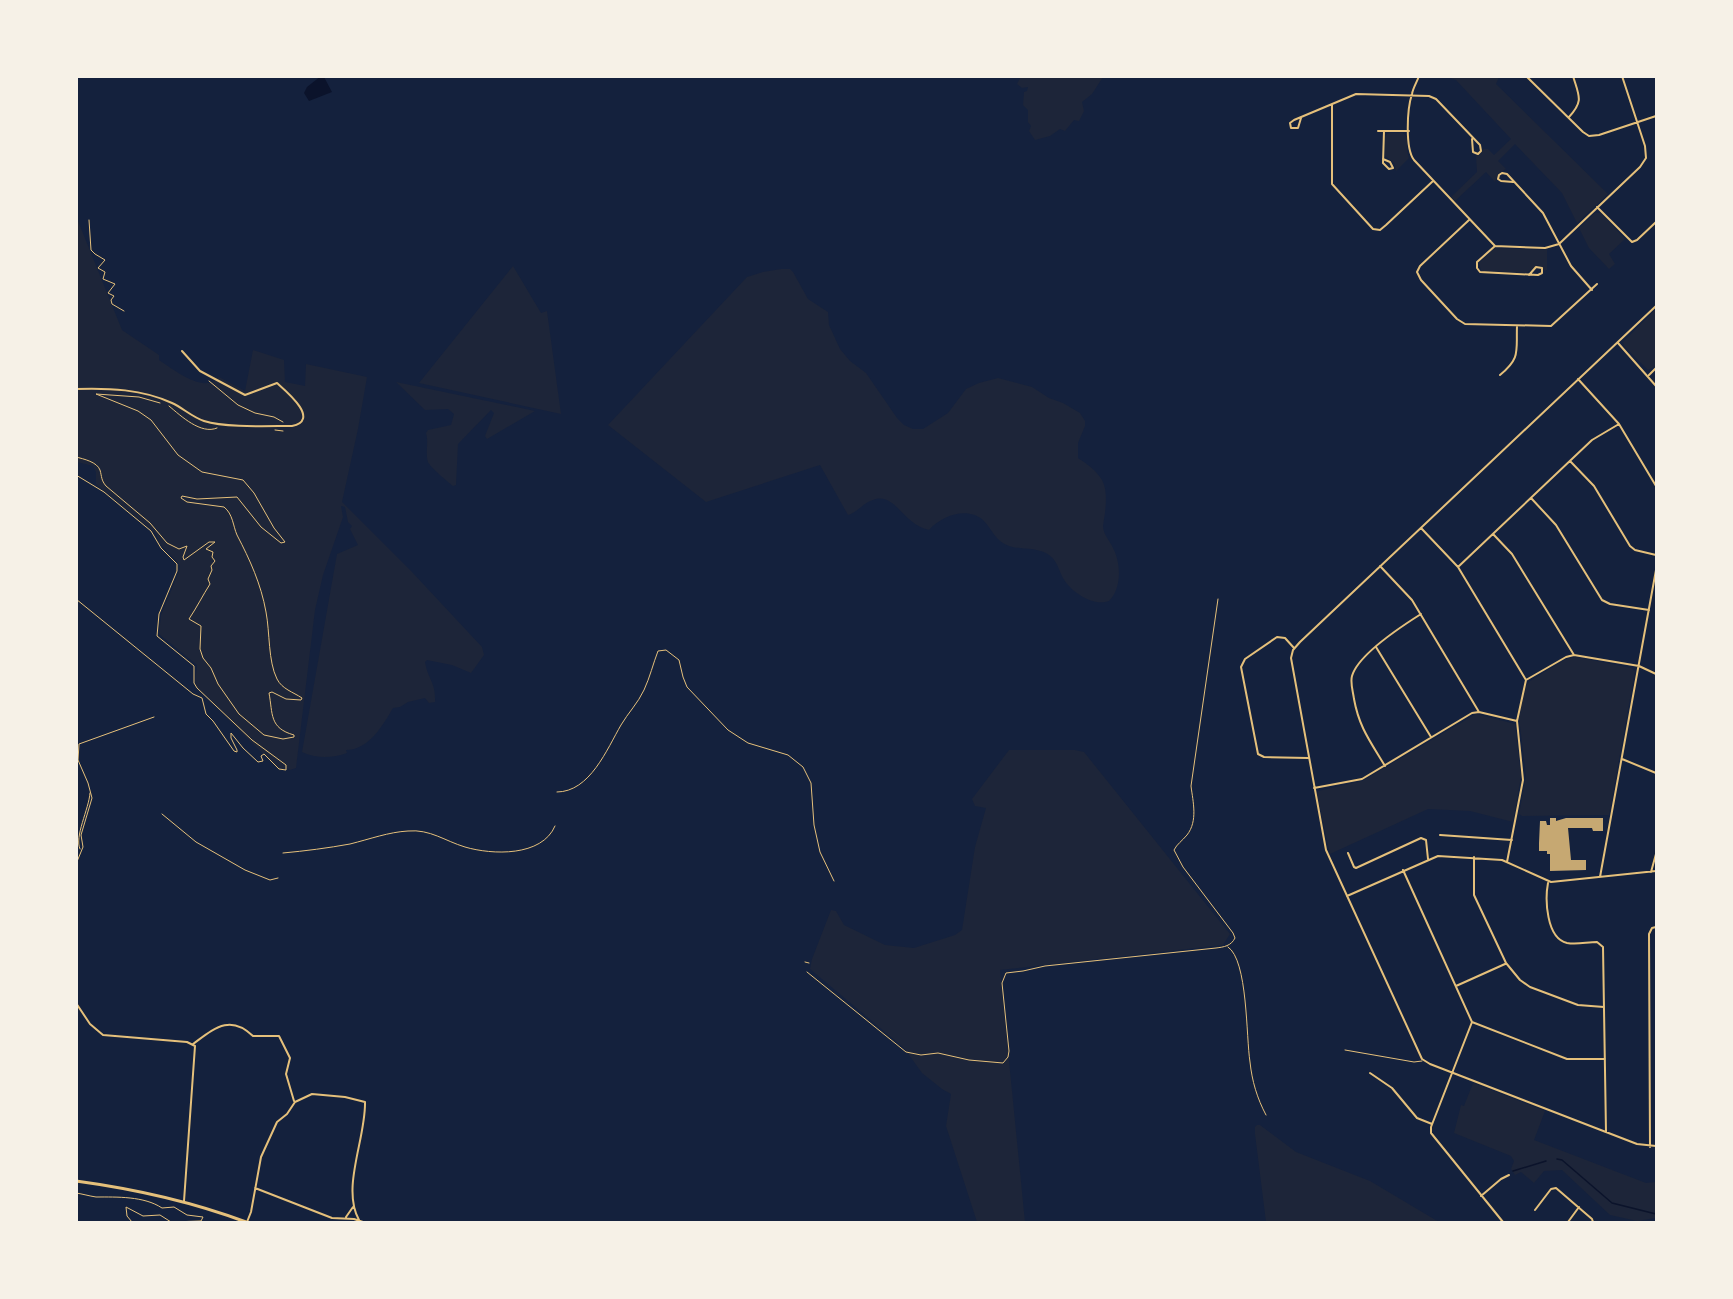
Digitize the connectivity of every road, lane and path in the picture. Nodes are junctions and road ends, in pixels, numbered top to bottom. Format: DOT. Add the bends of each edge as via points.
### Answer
graph roads {
  1 [pos="1526,76"];
  2 [pos="1573,76"];
  3 [pos="1622,76"];
  4 [pos="1420,77"];
  5 [pos="1411,95"];
  6 [pos="1332,104"];
  7 [pos="1656,116"];
  8 [pos="1301,118"];
  9 [pos="1568,118"];
  10 [pos="1637,122"];
  11 [pos="1378,131"];
  12 [pos="1384,131"];
  13 [pos="1409,131"];
  14 [pos="1472,139"];
  15 [pos="1383,159"];
  16 [pos="1433,181"];
  17 [pos="1513,182"];
  18 [pos="1598,207"];
  19 [pos="89,220"];
  20 [pos="1469,220"];
  21 [pos="1656,222"];
  22 [pos="1559,243"];
  23 [pos="1495,246"];
  24 [pos="1529,275"];
  25 [pos="1597,284"];
  26 [pos="1592,290"];
  27 [pos="1656,306"];
  28 [pos="124,311"];
  29 [pos="1517,326"];
  30 [pos="1618,343"];
  31 [pos="182,351"];
  32 [pos="1656,369"];
  33 [pos="1500,375"];
  34 [pos="1649,375"];
  35 [pos="1578,379"];
  36 [pos="208,381"];
  37 [pos="1656,386"];
  38 [pos="76,389"];
  39 [pos="1619,424"];
  40 [pos="218,428"];
  41 [pos="284,428"];
  42 [pos="269,429"];
  43 [pos="76,457"];
  44 [pos="1570,461"];
  45 [pos="76,475"];
  46 [pos="1656,486"];
  47 [pos="1531,498"];
  48 [pos="1421,528"];
  49 [pos="1493,534"];
  50 [pos="1656,555"];
  51 [pos="1380,566"];
  52 [pos="1458,567"];
  53 [pos="1656,570"];
  54 [pos="76,599"];
  55 [pos="1218,599"];
  56 [pos="1649,610"];
  57 [pos="1420,615"];
  58 [pos="1376,647"];
  59 [pos="1294,648"];
  60 [pos="1574,655"];
  61 [pos="1639,666"];
  62 [pos="1656,674"];
  63 [pos="1526,680"];
  64 [pos="1479,712"];
  65 [pos="154,717"];
  66 [pos="1517,721"];
  67 [pos="1431,737"];
  68 [pos="77,758"];
  69 [pos="1308,758"];
  70 [pos="1622,759"];
  71 [pos="1385,766"];
  72 [pos="1656,774"];
  73 [pos="1314,788"];
  74 [pos="90,791"];
  75 [pos="557,792"];
  76 [pos="162,814"];
  77 [pos="555,826"];
  78 [pos="1440,835"];
  79 [pos="1512,840"];
  80 [pos="80,852"];
  81 [pos="1348,853"];
  82 [pos="282,854"];
  83 [pos="1656,854"];
  84 [pos="1474,858"];
  85 [pos="1428,859"];
  86 [pos="1507,862"];
  87 [pos="76,864"];
  88 [pos="1403,870"];
  89 [pos="1656,871"];
  90 [pos="1650,872"];
  91 [pos="1600,877"];
  92 [pos="278,878"];
  93 [pos="834,881"];
  94 [pos="1548,882"];
  95 [pos="1347,896"];
  96 [pos="1656,927"];
  97 [pos="1226,947"];
  98 [pos="805,962"];
  99 [pos="809,963"];
  100 [pos="1506,963"];
  101 [pos="807,972"];
  102 [pos="1456,986"];
  103 [pos="76,1003"];
  104 [pos="1604,1007"];
  105 [pos="1472,1022"];
  106 [pos="193,1044"];
  107 [pos="1345,1050"];
  108 [pos="1605,1059"];
  109 [pos="1424,1061"];
  110 [pos="1452,1072"];
  111 [pos="1370,1073"];
  112 [pos="1656,1094"];
  113 [pos="1650,1097"];
  114 [pos="295,1102"];
  115 [pos="1266,1115"];
  116 [pos="1432,1124"];
  117 [pos="1606,1132"];
  118 [pos="1656,1146"];
  119 [pos="1650,1147"];
  120 [pos="1509,1175"];
  121 [pos="76,1181"];
  122 [pos="255,1188"];
  123 [pos="76,1193"];
  124 [pos="1481,1196"];
  125 [pos="184,1201"];
  126 [pos="353,1207"];
  127 [pos="1579,1207"];
  128 [pos="1535,1210"];
  129 [pos="345,1218"];
  130 [pos="359,1220"];
  131 [pos="132,1222"];
  132 [pos="246,1222"];
  133 [pos="363,1222"];
  134 [pos="1503,1222"];
  135 [pos="1568,1222"];
  136 [pos="1593,1222"];
  1 -- 9 [label="street"];
  2 -- 9 [label="street" via="1580,103"];
  3 -- 10 [label="street"];
  4 -- 5 [label="street"];
  5 -- 6 [label="street" via="1359,93"];
  5 -- 13 [label="street"];
  5 -- 14 [label="street" via="1432,96"];
  6 -- 8 [label="street"];
  6 -- 16 [label="street" via="1332,184 1373,229 1380,230"];
  7 -- 10 [label="street"];
  9 -- 10 [label="street" via="1592,136"];
  10 -- 18 [label="street" via="1646,158"];
  11 -- 12 [label="street"];
  12 -- 13 [label="street"];
  12 -- 15 [label="street"];
  13 -- 16 [label="street" via="1411,156"];
  14 -- 14 [label="street" via="1473,152 1478,154 1480,147"];
  16 -- 20 [label="street"];
  17 -- 17 [label="street" via="1501,181 1498,176 1506,173"];
  17 -- 22 [label="street" via="1543,213"];
  18 -- 21 [label="street" via="1632,242"];
  18 -- 22 [label="street"];
  19 -- 28 [label="path" via="91,250 105,260 98,268 105,272 103,279 115,284 108,293 114,296 112,304"];
  20 -- 23 [label="street"];
  20 -- 29 [label="street" via="1419,266 1418,276 1462,323"];
  22 -- 23 [label="street" via="1545,248"];
  22 -- 26 [label="street" via="1575,272"];
  23 -- 24 [label="street" via="1477,262 1480,272"];
  25 -- 26 [label="street"];
  26 -- 29 [label="street" via="1553,325"];
  27 -- 30 [label="street"];
  29 -- 33 [label="street" via="1516,359"];
  30 -- 34 [label="street"];
  30 -- 35 [label="street"];
  31 -- 41 [label="street" via="200,370 245,395 277,383 303,414 299,424"];
  32 -- 34 [label="street"];
  34 -- 37 [label="street"];
  35 -- 39 [label="street"];
  35 -- 48 [label="street"];
  36 -- 41 [label="path" via="238,405 275,418 283,422"];
  38 -- 41 [label="street" via="138,393 167,401 215,423"];
  39 -- 44 [label="street" via="1592,440"];
  39 -- 46 [label="street"];
  40 -- 43 [label="path" via="200,427 164,403 96,394 151,420 178,455 205,473 243,480 285,542 281,543 261,526 237,497 181,498 224,507 250,557 262,591 272,668 280,685 302,698 286,699 269,693 275,723 294,737 267,736 250,724 231,703 203,658 201,626 189,619 210,584 208,579 215,561 213,552 206,549 215,542 209,542 184,560 187,546 179,549 166,543 150,523 106,486 97,466"];
  41 -- 42 [label="path"];
  44 -- 47 [label="street"];
  44 -- 50 [label="street" via="1594,486 1630,546"];
  45 -- 54 [label="path" via="104,492 151,531 176,563 177,571 159,614 157,635 194,666 194,684 199,691 286,765 286,770 264,754 263,761 257,761 231,733 234,751 206,713 202,698"];
  47 -- 49 [label="street"];
  47 -- 56 [label="street" via="1556,525 1602,600"];
  48 -- 51 [label="street"];
  48 -- 52 [label="street"];
  49 -- 52 [label="street"];
  49 -- 60 [label="street" via="1512,554"];
  51 -- 57 [label="street" via="1409,596"];
  51 -- 59 [label="street"];
  52 -- 63 [label="street"];
  53 -- 56 [label="street"];
  55 -- 97 [label="path" via="1191,786 1193,823 1174,850 1182,867 1234,934 1234,940"];
  56 -- 61 [label="street"];
  57 -- 58 [label="street"];
  57 -- 64 [label="street"];
  58 -- 67 [label="street"];
  58 -- 71 [label="street" via="1357,666 1352,686 1360,723"];
  59 -- 69 [label="street" via="1292,669"];
  59 -- 69 [label="street" via="1285,638 1277,638 1244,660 1241,667 1258,754 1264,758"];
  60 -- 61 [label="street"];
  60 -- 63 [label="street"];
  61 -- 62 [label="street"];
  61 -- 70 [label="street"];
  63 -- 66 [label="street"];
  64 -- 66 [label="street"];
  64 -- 67 [label="street"];
  65 -- 68 [label="path" via="81,741"];
  66 -- 79 [label="street" via="1523,776"];
  67 -- 71 [label="street"];
  68 -- 74 [label="path"];
  69 -- 73 [label="street"];
  70 -- 72 [label="street"];
  70 -- 91 [label="street"];
  71 -- 73 [label="street" via="1362,779"];
  73 -- 95 [label="street" via="1326,850"];
  74 -- 80 [label="path" via="78,841"];
  74 -- 80 [label="path" via="92,800"];
  75 -- 93 [label="path" via="577,785 598,766 643,693 658,651 666,650 679,660 688,689 728,730 748,743 791,757 803,767 811,783 820,855"];
  76 -- 92 [label="path" via="196,842 242,868 270,880"];
  77 -- 82 [label="path" via="547,838 520,852 469,848 434,833 408,831"];
  78 -- 79 [label="street"];
  79 -- 86 [label="street"];
  80 -- 87 [label="path"];
  81 -- 85 [label="street" via="1356,868 1421,838 1426,840"];
  83 -- 90 [label="street"];
  84 -- 85 [label="street"];
  84 -- 86 [label="street"];
  84 -- 100 [label="street" via="1473,893"];
  85 -- 88 [label="street"];
  86 -- 94 [label="street"];
  88 -- 95 [label="street"];
  88 -- 102 [label="street"];
  89 -- 90 [label="street"];
  90 -- 91 [label="street"];
  91 -- 94 [label="street"];
  94 -- 104 [label="street" via="1548,915 1557,936 1570,943 1597,942 1603,948"];
  95 -- 109 [label="street"];
  96 -- 113 [label="street" via="1649,933"];
  97 -- 101 [label="path" via="1005,973 1002,981 1009,1053 1002,1063 906,1052"];
  97 -- 115 [label="path" via="1233,952 1242,976 1252,1075"];
  98 -- 99 [label="path"];
  100 -- 102 [label="street"];
  100 -- 104 [label="street" via="1530,987 1578,1005"];
  102 -- 105 [label="street"];
  103 -- 106 [label="street" via="103,1035"];
  104 -- 108 [label="street"];
  105 -- 108 [label="street" via="1567,1059"];
  105 -- 110 [label="street"];
  106 -- 114 [label="street" via="214,1029 229,1025 243,1027 253,1036 279,1036 290,1058 286,1074"];
  106 -- 125 [label="street" via="196,1051"];
  107 -- 109 [label="lane"];
  108 -- 117 [label="street"];
  109 -- 110 [label="street"];
  110 -- 116 [label="street"];
  110 -- 117 [label="street"];
  111 -- 116 [label="street" via="1392,1088 1417,1118"];
  112 -- 113 [label="street"];
  113 -- 119 [label="street"];
  114 -- 122 [label="street" via="277,1122 260,1161"];
  114 -- 126 [label="street" via="312,1094 365,1102 352,1188"];
  116 -- 124 [label="street" via="1432,1137"];
  117 -- 119 [label="street"];
  118 -- 119 [label="street"];
  120 -- 124 [label="street"];
  121 -- 125 [label="main road"];
  122 -- 129 [label="street" via="332,1218"];
  122 -- 132 [label="street"];
  123 -- 131 [label="path" via="125,1197 203,1217 201,1221 171,1222 160,1215 143,1216 126,1208"];
  124 -- 134 [label="street"];
  125 -- 132 [label="main road"];
  126 -- 129 [label="street"];
  126 -- 130 [label="street"];
  127 -- 128 [label="street" via="1556,1188"];
  127 -- 135 [label="street"];
  127 -- 136 [label="street"];
  129 -- 130 [label="street"];
  130 -- 133 [label="street"];
}
